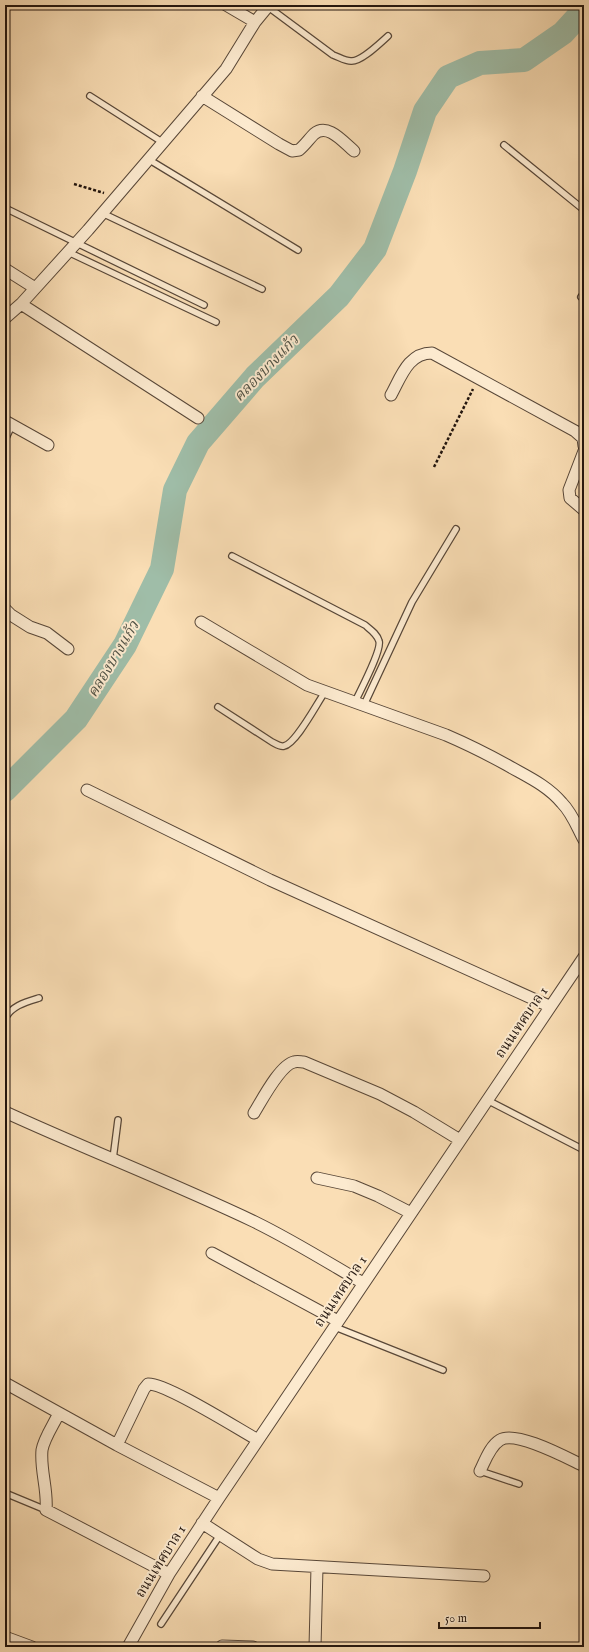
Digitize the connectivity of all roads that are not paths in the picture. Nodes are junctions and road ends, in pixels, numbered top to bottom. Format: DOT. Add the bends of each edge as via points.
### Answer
graph roads {
  1 [pos="226,5"];
  2 [pos="268,6"];
  3 [pos="255,22"];
  4 [pos="388,36"];
  5 [pos="90,96"];
  6 [pos="202,96"];
  7 [pos="162,142"];
  8 [pos="504,144"];
  9 [pos="354,151"];
  10 [pos="148,159"];
  11 [pos="5,208"];
  12 [pos="584,210"];
  13 [pos="102,213"];
  14 [pos="76,242"];
  15 [pos="298,250"];
  16 [pos="68,252"];
  17 [pos="5,269"];
  18 [pos="35,288"];
  19 [pos="262,289"];
  20 [pos="21,304"];
  21 [pos="204,305"];
  22 [pos="5,318"];
  23 [pos="216,322"];
  24 [pos="391,394"];
  25 [pos="198,418"];
  26 [pos="8,423"];
  27 [pos="5,440"];
  28 [pos="48,444"];
  29 [pos="584,446"];
  30 [pos="584,451"];
  31 [pos="584,510"];
  32 [pos="456,529"];
  33 [pos="232,556"];
  34 [pos="5,608"];
  35 [pos="201,622"];
  36 [pos="68,649"];
  37 [pos="325,692"];
  38 [pos="360,703"];
  39 [pos="218,707"];
  40 [pos="87,790"];
  41 [pos="584,840"];
  42 [pos="584,957"];
  43 [pos="579,974"];
  44 [pos="39,998"];
  45 [pos="549,1006"];
  46 [pos="5,1019"];
  47 [pos="487,1100"];
  48 [pos="5,1112"];
  49 [pos="254,1113"];
  50 [pos="118,1120"];
  51 [pos="460,1140"];
  52 [pos="584,1150"];
  53 [pos="113,1159"];
  54 [pos="317,1178"];
  55 [pos="411,1213"];
  56 [pos="212,1253"];
  57 [pos="363,1282"];
  58 [pos="336,1324"];
  59 [pos="443,1370"];
  60 [pos="5,1383"];
  61 [pos="59,1413"];
  62 [pos="258,1440"];
  63 [pos="117,1445"];
  64 [pos="584,1466"];
  65 [pos="480,1471"];
  66 [pos="519,1484"];
  67 [pos="5,1493"];
  68 [pos="219,1498"];
  69 [pos="46,1510"];
  70 [pos="202,1523"];
  71 [pos="220,1534"];
  72 [pos="317,1567"];
  73 [pos="169,1574"];
  74 [pos="484,1576"];
  75 [pos="161,1624"];
  76 [pos="5,1638"];
  77 [pos="222,1646"];
  78 [pos="32,1647"];
  79 [pos="128,1647"];
  80 [pos="253,1647"];
  81 [pos="315,1647"];
  1 -- 3 [label="street"];
  2 -- 3 [label="street"];
  2 -- 4 [label="lane" via="333,55 352,62"];
  3 -- 6 [label="street" via="226,68"];
  5 -- 7 [label="lane"];
  6 -- 7 [label="street"];
  6 -- 9 [label="street" via="292,151 299,150 320,131 335,134"];
  7 -- 10 [label="street"];
  8 -- 12 [label="lane"];
  10 -- 13 [label="street"];
  10 -- 15 [label="lane"];
  11 -- 14 [label="lane"];
  13 -- 14 [label="street"];
  13 -- 19 [label="lane"];
  14 -- 16 [label="street"];
  14 -- 21 [label="lane"];
  16 -- 18 [label="street"];
  16 -- 23 [label="lane"];
  17 -- 18 [label="street"];
  18 -- 20 [label="street"];
  20 -- 22 [label="street"];
  20 -- 25 [label="street"];
  24 -- 29 [label="street" via="410,362 418,355 432,353 575,431 583,438"];
  26 -- 27 [label="lane"];
  26 -- 28 [label="street"];
  30 -- 31 [label="street" via="569,490 570,498"];
  32 -- 38 [label="lane" via="412,602"];
  33 -- 38 [label="lane" via="365,625 376,634 380,643"];
  34 -- 36 [label="street" via="30,627 47,633"];
  35 -- 37 [label="street" via="307,685"];
  37 -- 38 [label="street"];
  37 -- 39 [label="lane" via="294,740 285,746 272,742"];
  38 -- 41 [label="street" via="467,743 535,780 562,802"];
  40 -- 45 [label="street" via="270,880"];
  42 -- 43 [label="street, ถนนเทศบาล 1"];
  43 -- 45 [label="street, ถนนเทศบาล 1"];
  44 -- 46 [label="lane" via="20,1004 11,1010"];
  45 -- 47 [label="street, ถนนเทศบาล 1"];
  47 -- 51 [label="street, ถนนเทศบาล 1"];
  47 -- 52 [label="lane"];
  48 -- 53 [label="street"];
  49 -- 51 [label="street" via="286,1065 304,1062 380,1094"];
  50 -- 53 [label="lane"];
  51 -- 55 [label="street, ถนนเทศบาล 1"];
  53 -- 57 [label="street" via="256,1223"];
  54 -- 55 [label="street" via="354,1186"];
  55 -- 57 [label="street, ถนนเทศบาล 1"];
  56 -- 58 [label="street"];
  57 -- 58 [label="street, ถนนเทศบาล 1"];
  58 -- 59 [label="lane"];
  58 -- 62 [label="street, ถนนเทศบาล 1"];
  60 -- 61 [label="street"];
  61 -- 63 [label="street"];
  61 -- 69 [label="street" via="42,1448 47,1494"];
  62 -- 63 [label="street" via="178,1395 158,1385 148,1384"];
  62 -- 68 [label="street, ถนนเทศบาล 1"];
  63 -- 68 [label="street"];
  64 -- 65 [label="street" via="541,1446 508,1437 494,1446"];
  65 -- 66 [label="lane"];
  67 -- 69 [label="lane"];
  68 -- 70 [label="street, ถนนเทศบาล 1"];
  69 -- 73 [label="street"];
  70 -- 71 [label="street"];
  70 -- 73 [label="street, ถนนเทศบาล 1"];
  71 -- 72 [label="street" via="258,1559 272,1564"];
  71 -- 75 [label="lane"];
  72 -- 74 [label="street"];
  72 -- 81 [label="street"];
  73 -- 79 [label="street, ถนนเทศบาล 1"];
  76 -- 78 [label="street"];
  77 -- 80 [label="street"];
}
